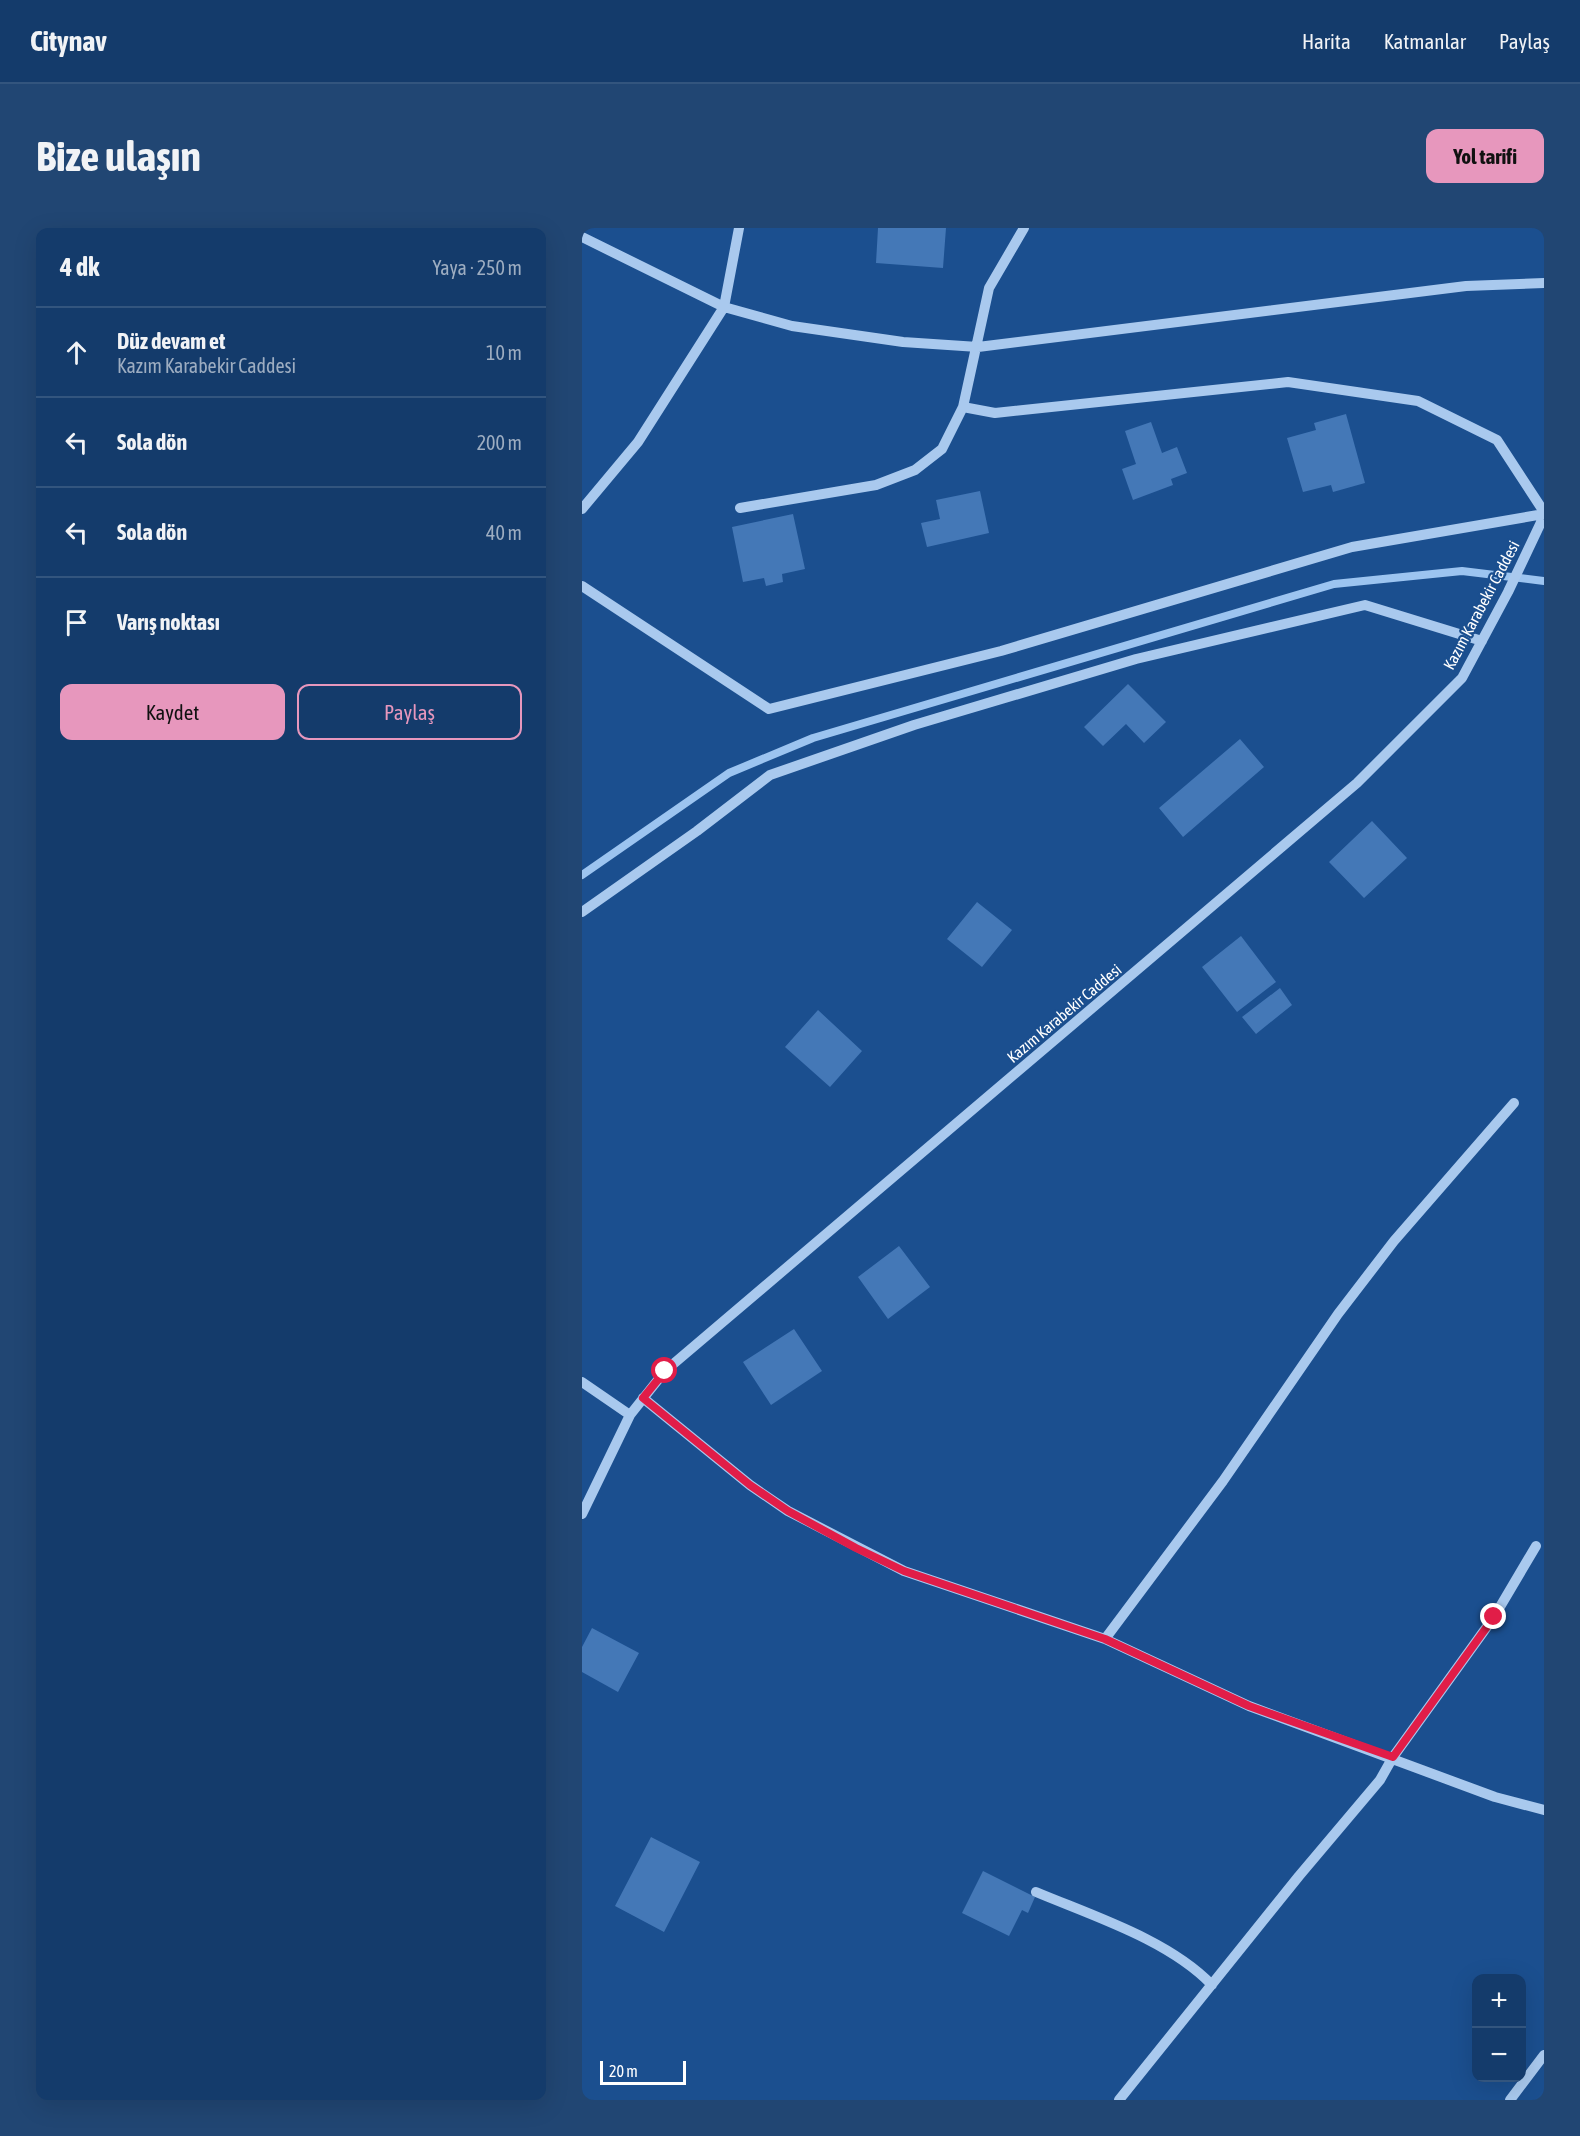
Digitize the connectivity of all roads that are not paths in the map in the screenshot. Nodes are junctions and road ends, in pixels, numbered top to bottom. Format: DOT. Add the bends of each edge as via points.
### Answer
graph roads {
  1 [pos="739,228"];
  2 [pos="1024,228"];
  3 [pos="582,237"];
  4 [pos="1544,283"];
  5 [pos="724,307"];
  6 [pos="978,347"];
  7 [pos="963,407"];
  8 [pos="740,508"];
  9 [pos="582,509"];
  10 [pos="1544,514"];
  11 [pos="582,586"];
  12 [pos="1482,641"];
  13 [pos="582,912"];
  14 [pos="1514,1103"];
  15 [pos="582,1382"];
  16 [pos="643,1398"];
  17 [pos="630,1416"];
  18 [pos="582,1514"];
  19 [pos="1536,1546"];
  20 [pos="1105,1639"];
  21 [pos="1393,1757"];
  22 [pos="1544,1810"];
  23 [pos="1036,1892"];
  24 [pos="1212,1985"];
  25 [pos="1544,2055"];
  26 [pos="1119,2100"];
  27 [pos="1510,2100"];
  1 -- 5 [label="street"];
  2 -- 6 [label="street" via="989,288"];
  3 -- 5 [label="street"];
  4 -- 6 [label="street" via="1466,286"];
  5 -- 6 [label="street" via="792,326 903,342"];
  5 -- 9 [label="street" via="638,442"];
  6 -- 7 [label="street"];
  7 -- 8 [label="street" via="942,448 915,470 896,479 876,486"];
  7 -- 10 [label="street" via="995,413 1288,382 1418,401 1497,440"];
  10 -- 11 [label="street" via="1352,547 1001,651 770,709"];
  10 -- 12 [label="street, Kazım Karabekir Caddesi"];
  12 -- 13 [label="street" via="1365,605 1136,659 914,725 770,775"];
  12 -- 16 [label="street, Kazım Karabekir Caddesi" via="1462,678 1357,783 665,1371"];
  14 -- 20 [label="street" via="1394,1241 1338,1314 1222,1481"];
  15 -- 17 [label="street"];
  16 -- 17 [label="street, Kazım Karabekir Caddesi"];
  16 -- 20 [label="street" via="750,1485 856,1548 904,1571"];
  17 -- 18 [label="street, Kazım Karabekir Caddesi"];
  19 -- 21 [label="street" via="1494,1617"];
  20 -- 21 [label="street" via="1249,1706"];
  21 -- 22 [label="street" via="1496,1797"];
  21 -- 24 [label="street" via="1380,1780"];
  23 -- 24 [label="street" via="1125,1930 1194,1966"];
  24 -- 26 [label="street"];
  25 -- 27 [label="street"];
}
